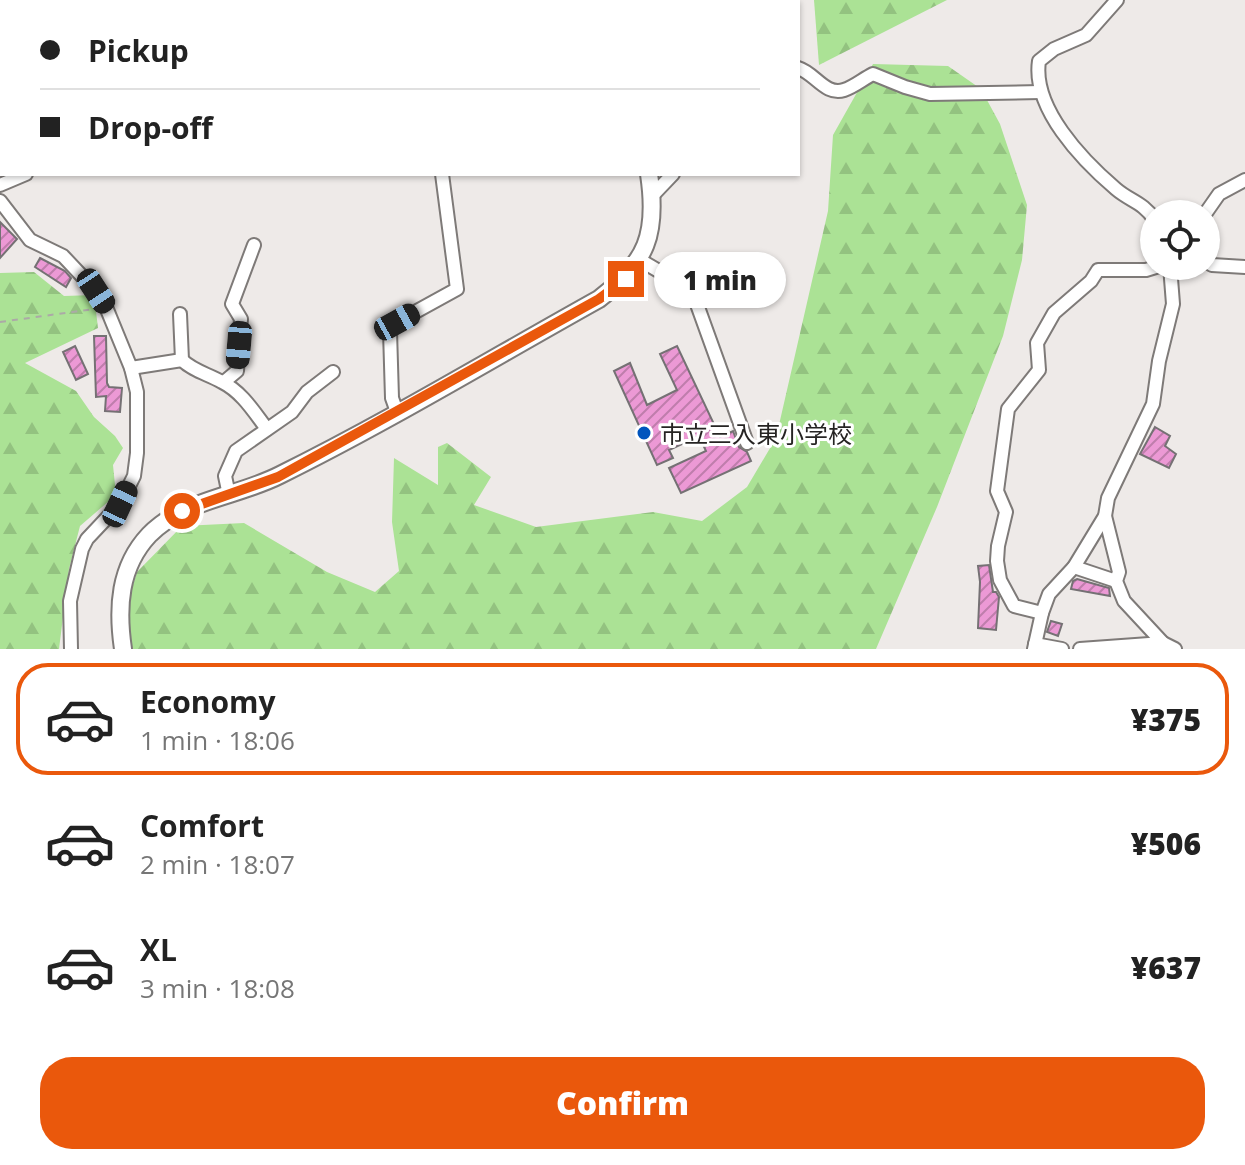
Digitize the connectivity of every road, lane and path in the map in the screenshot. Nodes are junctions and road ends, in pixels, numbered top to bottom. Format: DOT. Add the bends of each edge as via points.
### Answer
graph roads {
  1 [pos="1117,0"];
  2 [pos="800,69"];
  3 [pos="1041,92"];
  4 [pos="21,176"];
  5 [pos="442,176"];
  6 [pos="649,176"];
  7 [pos="671,176"];
  8 [pos="1245,180"];
  9 [pos="0,185"];
  10 [pos="652,196"];
  11 [pos="1215,200"];
  12 [pos="0,201"];
  13 [pos="1140,203"];
  14 [pos="254,245"];
  15 [pos="640,260"];
  16 [pos="1220,265"];
  17 [pos="1245,267"];
  18 [pos="1140,270"];
  19 [pos="1171,280"];
  20 [pos="106,307"];
  21 [pos="180,314"];
  22 [pos="0,322"];
  23 [pos="182,360"];
  24 [pos="131,368"];
  25 [pos="333,372"];
  26 [pos="224,382"];
  27 [pos="397,412"];
  28 [pos="267,429"];
  29 [pos="747,443"];
  30 [pos="229,495"];
  31 [pos="1105,516"];
  32 [pos="1074,567"];
  33 [pos="1116,581"];
  34 [pos="1042,613"];
  35 [pos="1034,646"];
  36 [pos="1169,646"];
  37 [pos="71,649"];
  38 [pos="123,649"];
  39 [pos="1062,649"];
  40 [pos="1080,649"];
  1 -- 3 [label="street" via="1086,35 1039,61"];
  2 -- 3 [label="street" via="838,92 873,74 930,94"];
  3 -- 13 [label="street" via="1059,129 1090,165 1119,192"];
  4 -- 9 [label="street"];
  5 -- 27 [label="street" via="457,289 390,331"];
  6 -- 10 [label="street"];
  7 -- 10 [label="street"];
  8 -- 11 [label="street"];
  10 -- 15 [label="street" via="649,234"];
  12 -- 20 [label="street" via="30,240 63,256"];
  14 -- 26 [label="street" via="232,304 241,319 237,371"];
  15 -- 27 [label="street" via="626,279 599,299"];
  15 -- 29 [label="street" via="694,296"];
  16 -- 17 [label="street"];
  18 -- 34 [label="street" via="1098,270 1054,313 1037,343 1039,370 1008,409 997,491 1006,512 998,546 1000,580 1014,606"];
  19 -- 31 [label="street" via="1173,304 1153,404 1108,498"];
  20 -- 22 [label="path"];
  20 -- 24 [label="street"];
  21 -- 23 [label="street"];
  23 -- 24 [label="street"];
  23 -- 26 [label="street"];
  24 -- 37 [label="street" via="137,392 134,476 120,504 82,549 70,601"];
  25 -- 28 [label="street"];
  26 -- 28 [label="street"];
  27 -- 30 [label="street" via="278,477"];
  28 -- 30 [label="street" via="236,451 225,476"];
  30 -- 38 [label="street" via="168,518 132,559 119,605"];
  31 -- 32 [label="street"];
  31 -- 33 [label="street" via="1119,572"];
  32 -- 33 [label="street"];
  32 -- 34 [label="street" via="1049,594"];
  33 -- 36 [label="street" via="1124,601"];
  34 -- 35 [label="street"];
  35 -- 39 [label="street"];
  36 -- 40 [label="street"];
}
